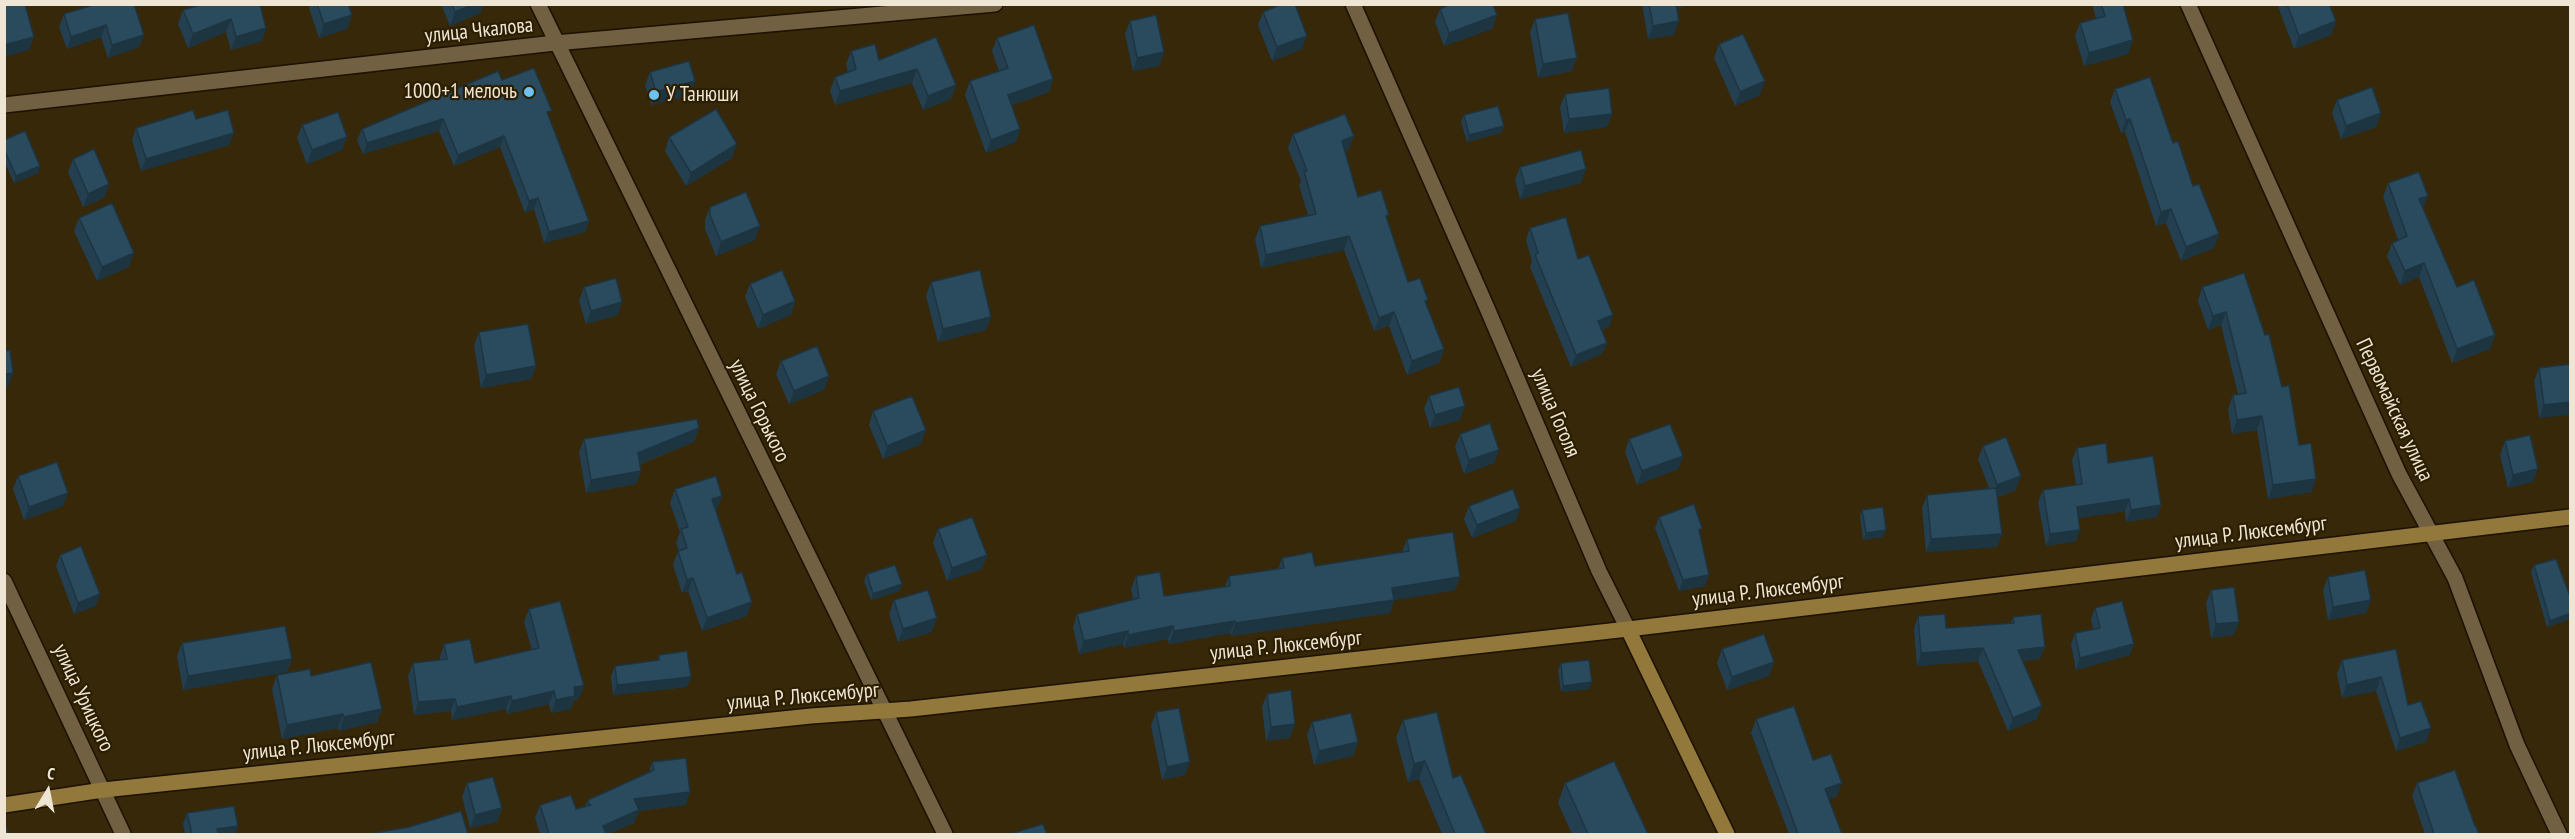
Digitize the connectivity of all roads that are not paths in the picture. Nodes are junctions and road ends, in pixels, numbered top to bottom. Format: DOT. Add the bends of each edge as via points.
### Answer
graph roads {
  1 [pos="538,4"];
  2 [pos="995,4"];
  3 [pos="1353,4"];
  4 [pos="2188,4"];
  5 [pos="555,43"];
  6 [pos="4,105"];
  7 [pos="2571,517"];
  8 [pos="2429,533"];
  9 [pos="4,581"];
  10 [pos="1628,629"];
  11 [pos="882,711"];
  12 [pos="103,790"];
  13 [pos="4,805"];
  14 [pos="123,834"];
  15 [pos="945,834"];
  16 [pos="1727,834"];
  17 [pos="2559,834"];
  1 -- 5 [label="street, улица Горького"];
  2 -- 5 [label="street, улица Чкалова"];
  3 -- 10 [label="street, улица Гоголя" via="1599,571"];
  4 -- 8 [label="street, Первомайская улица"];
  5 -- 6 [label="street, улица Чкалова"];
  5 -- 11 [label="street, улица Горького"];
  7 -- 8 [label="street, улица Р. Люксембург"];
  8 -- 10 [label="street, улица Р. Люксембург"];
  8 -- 17 [label="street, Первомайская улица" via="2455,578 2517,745"];
  9 -- 12 [label="street, улица Урицкого"];
  10 -- 11 [label="street, улица Р. Люксембург"];
  10 -- 16 [label="street, улица Гоголя"];
  11 -- 12 [label="street, улица Р. Люксембург"];
  11 -- 15 [label="street, улица Горького"];
  12 -- 13 [label="street, улица Р. Люксембург"];
  12 -- 14 [label="street, улица Урицкого"];
}
